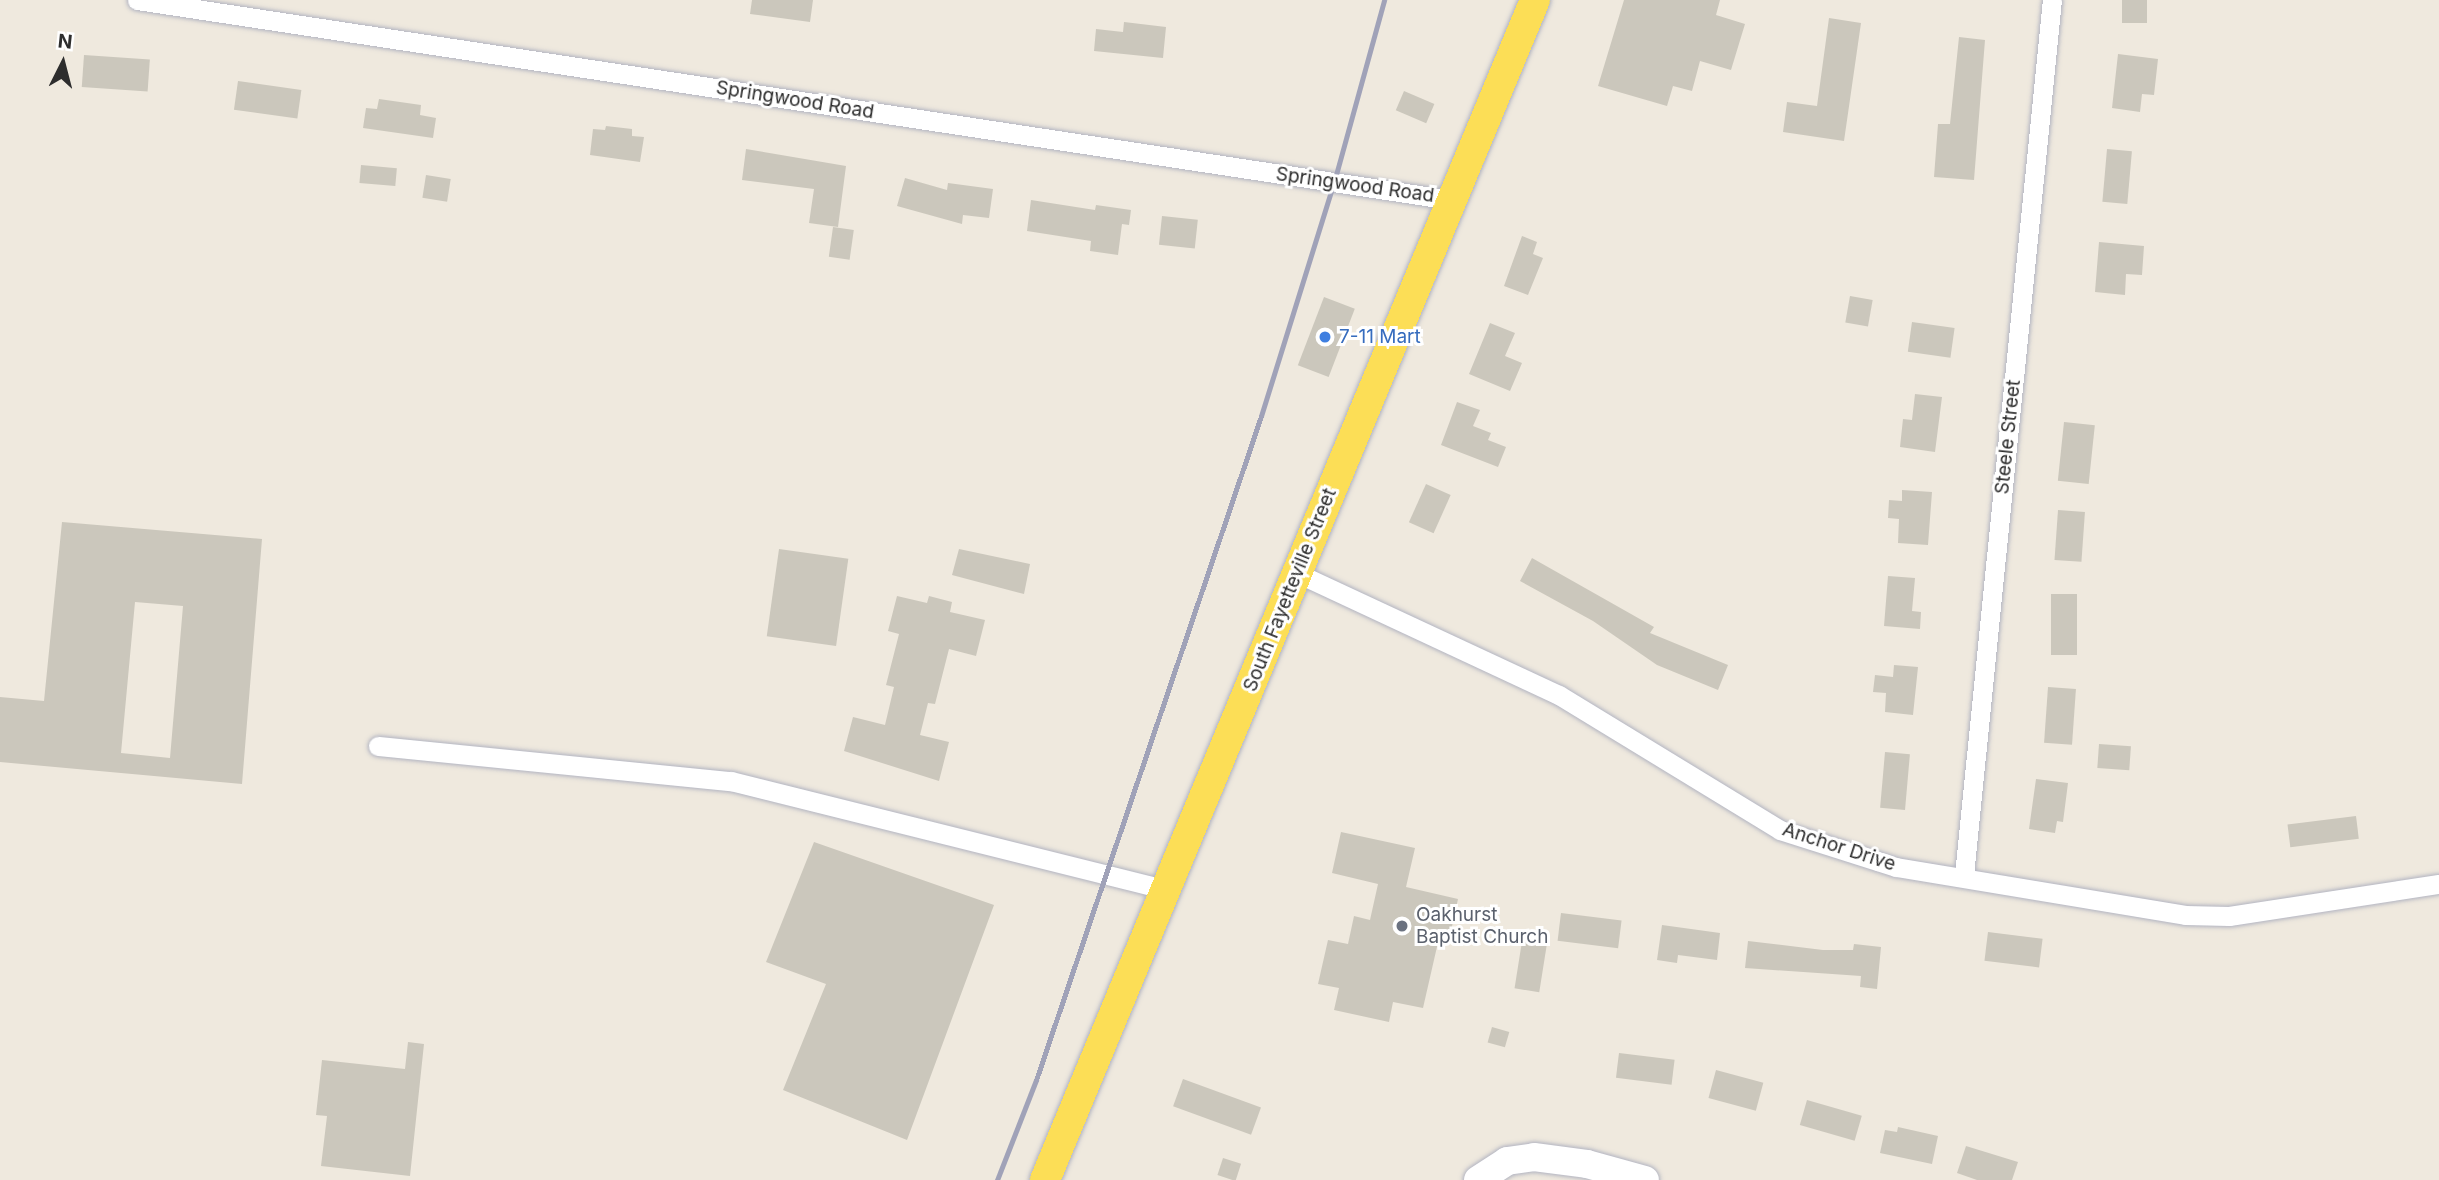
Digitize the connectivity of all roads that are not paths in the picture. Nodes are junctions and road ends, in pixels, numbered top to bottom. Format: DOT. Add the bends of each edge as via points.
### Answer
graph roads {
  1 [pos="137,0"];
  2 [pos="1535,0"];
  3 [pos="2052,0"];
  4 [pos="1452,200"];
  5 [pos="1297,573"];
  6 [pos="378,746"];
  7 [pos="1964,875"];
  8 [pos="2439,884"];
  9 [pos="1167,890"];
  10 [pos="1045,1180"];
  11 [pos="1478,1180"];
  12 [pos="1645,1180"];
  1 -- 4 [label="street, Springwood Road"];
  2 -- 4 [label="main road, South Fayetteville Street"];
  3 -- 7 [label="street, Steele Street"];
  4 -- 5 [label="main road, South Fayetteville Street"];
  5 -- 7 [label="street, Anchor Drive" via="1559,695 1780,830 1896,867"];
  5 -- 9 [label="main road, South Fayetteville Street"];
  6 -- 9 [label="street" via="731,780"];
  7 -- 8 [label="street, Anchor Drive" via="2185,915 2229,916"];
  9 -- 10 [label="main road, South Fayetteville Street"];
  11 -- 12 [label="street" via="1507,1161 1534,1157 1587,1164"];
}
